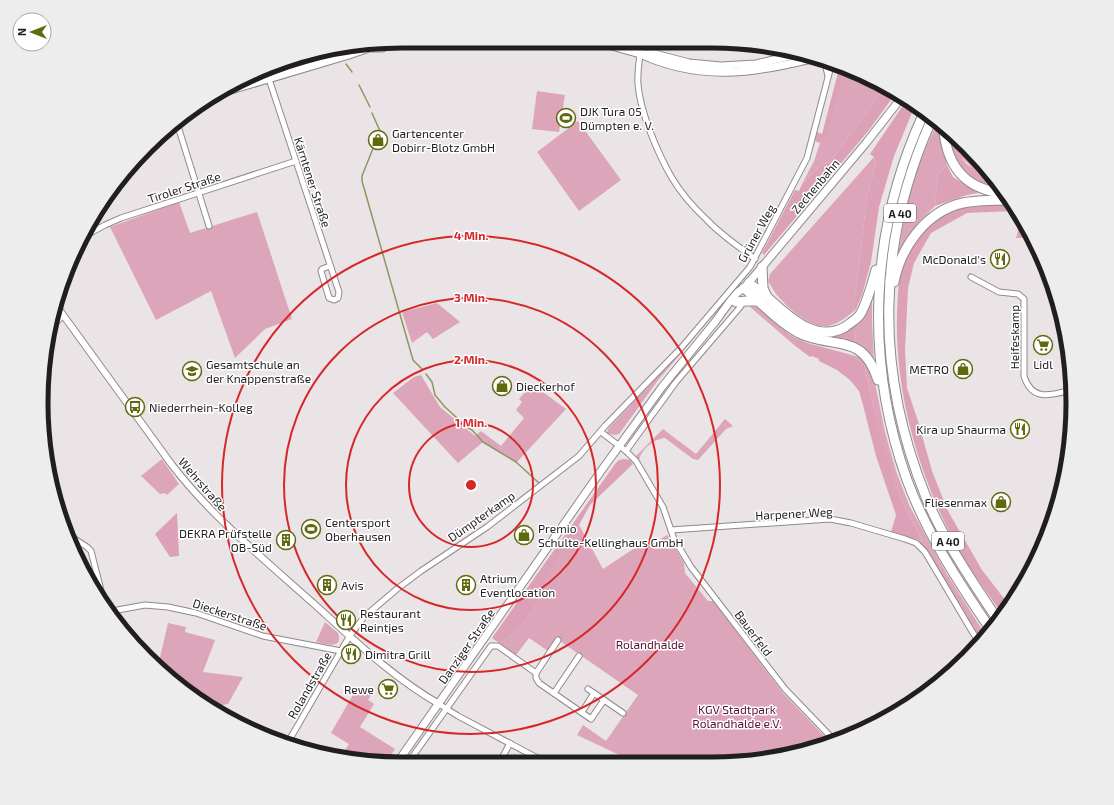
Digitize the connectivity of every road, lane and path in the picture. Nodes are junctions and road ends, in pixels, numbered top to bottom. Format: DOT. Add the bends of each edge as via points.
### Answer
graph roads {
  1 [pos="619,48"];
  2 [pos="641,48"];
  3 [pos="360,51"];
  4 [pos="640,54"];
  5 [pos="788,57"];
  6 [pos="805,61"];
  7 [pos="826,67"];
  8 [pos="830,69"];
  9 [pos="828,77"];
  10 [pos="269,78"];
  11 [pos="245,86"];
  12 [pos="898,101"];
  13 [pos="922,117"];
  14 [pos="930,123"];
  15 [pos="178,128"];
  16 [pos="944,136"];
  17 [pos="296,162"];
  18 [pos="994,189"];
  19 [pos="986,190"];
  20 [pos="199,192"];
  21 [pos="996,192"];
  22 [pos="1002,200"];
  23 [pos="210,226"];
  24 [pos="92,232"];
  25 [pos="882,251"];
  26 [pos="754,259"];
  27 [pos="330,266"];
  28 [pos="762,267"];
  29 [pos="971,277"];
  30 [pos="746,285"];
  31 [pos="763,299"];
  32 [pos="739,304"];
  33 [pos="888,309"];
  34 [pos="60,311"];
  35 [pos="63,315"];
  36 [pos="58,321"];
  37 [pos="715,322"];
  38 [pos="1066,391"];
  39 [pos="623,409"];
  40 [pos="888,410"];
  41 [pos="636,423"];
  42 [pos="601,432"];
  43 [pos="619,446"];
  44 [pos="626,451"];
  45 [pos="671,530"];
  46 [pos="76,540"];
  47 [pos="100,588"];
  48 [pos="116,610"];
  49 [pos="995,615"];
  50 [pos="988,624"];
  51 [pos="349,636"];
  52 [pos="976,638"];
  53 [pos="558,640"];
  54 [pos="341,651"];
  55 [pos="579,656"];
  56 [pos="536,673"];
  57 [pos="588,689"];
  58 [pos="554,693"];
  59 [pos="594,693"];
  60 [pos="604,700"];
  61 [pos="438,704"];
  62 [pos="447,709"];
  63 [pos="582,712"];
  64 [pos="623,713"];
  65 [pos="831,736"];
  66 [pos="290,738"];
  67 [pos="510,743"];
  68 [pos="401,757"];
  69 [pos="412,757"];
  70 [pos="503,757"];
  71 [pos="536,757"];
  1 -- 4 [label="main road"];
  2 -- 4 [label="street"];
  3 -- 10 [label="main road"];
  4 -- 5 [label="main road" via="655,54 690,63 720,66 756,64"];
  4 -- 6 [label="main road" via="653,60 700,72 721,73 764,70"];
  4 -- 26 [label="street" via="638,85 643,105 655,142 672,178 708,222"];
  7 -- 9 [label="street, Grüner Weg"];
  8 -- 9 [label="street, Grüner Weg"];
  9 -- 26 [label="street, Grüner Weg" via="807,158"];
  10 -- 11 [label="main road"];
  10 -- 17 [label="street, Kärntener Straße"];
  12 -- 28 [label="main road, Zechenbahn"];
  13 -- 25 [label="highway, A 40" via="901,170"];
  14 -- 33 [label="highway, A 40" via="912,168 898,218"];
  15 -- 20 [label="street"];
  16 -- 19 [label="highway" via="946,147 958,172 968,182"];
  17 -- 20 [label="street, Tiroler Straße"];
  17 -- 27 [label="street, Kärntener Straße"];
  18 -- 19 [label="highway"];
  19 -- 21 [label="highway"];
  20 -- 23 [label="street"];
  20 -- 24 [label="street, Tiroler Straße" via="121,218"];
  22 -- 33 [label="highway" via="962,203 929,221 909,243 901,258"];
  25 -- 31 [label="highway" via="869,295 860,314 841,329 816,331 802,326"];
  25 -- 40 [label="highway, A 40" via="878,332"];
  26 -- 39 [label="street, Grüner Weg" via="682,348"];
  27 -- 27 [label="street, Kärntener Straße" via="339,292 337,299 333,300 329,298 321,271"];
  28 -- 30 [label="main road, Zechenbahn"];
  28 -- 31 [label="highway"];
  29 -- 38 [label="street, Heifeskamp" via="999,292 1018,294 1024,299 1026,384 1041,395"];
  30 -- 31 [label="highway"];
  30 -- 32 [label="main road, Zechenbahn"];
  30 -- 37 [label="main road, Zechenbahn"];
  31 -- 32 [label="highway"];
  31 -- 40 [label="highway" via="791,328 801,334 852,346 861,351 875,370"];
  32 -- 37 [label="main road, Zechenbahn"];
  32 -- 44 [label="street, Zechenbahn" via="676,382"];
  33 -- 49 [label="highway, A 40" via="893,380 910,454 943,534"];
  34 -- 35 [label="street, Wehrstraße"];
  35 -- 36 [label="street"];
  35 -- 51 [label="street, Wehrstraße" via="191,488 227,526"];
  37 -- 41 [label="main road, Zechenbahn"];
  39 -- 42 [label="street, Dümpterkamp"];
  40 -- 50 [label="highway, A 40" via="908,481 923,517 967,595"];
  41 -- 43 [label="main road, Danziger Straße"];
  42 -- 43 [label="street, Bauerfeld"];
  42 -- 51 [label="street, Dümpterkamp" via="579,456 488,527 397,588 364,617"];
  43 -- 44 [label="street, Bauerfeld"];
  43 -- 61 [label="main road, Danziger Straße"];
  44 -- 45 [label="street, Bauerfeld" via="636,461 663,507"];
  45 -- 52 [label="street, Harpener Weg" via="830,519 905,539 916,543 925,552"];
  45 -- 65 [label="street, Bauerfeld" via="694,571 772,674"];
  46 -- 47 [label="street" via="91,551"];
  48 -- 54 [label="street, Dieckerstraße" via="143,605 168,607 196,613 263,636"];
  51 -- 54 [label="street, Rolandstraße"];
  51 -- 61 [label="street, Wehrstraße" via="374,658"];
  53 -- 56 [label="street"];
  54 -- 66 [label="street, Rolandstraße"];
  55 -- 58 [label="street"];
  56 -- 58 [label="street" via="540,683"];
  56 -- 62 [label="street, Danziger Straße" via="493,645"];
  57 -- 59 [label="street"];
  58 -- 63 [label="street"];
  59 -- 60 [label="street"];
  59 -- 63 [label="street"];
  60 -- 63 [label="street" via="591,719"];
  60 -- 64 [label="street"];
  61 -- 62 [label="street"];
  61 -- 68 [label="main road, Danziger Straße"];
  62 -- 67 [label="street"];
  62 -- 69 [label="street, Danziger Straße"];
  67 -- 70 [label="street"];
  67 -- 71 [label="street"];
}
